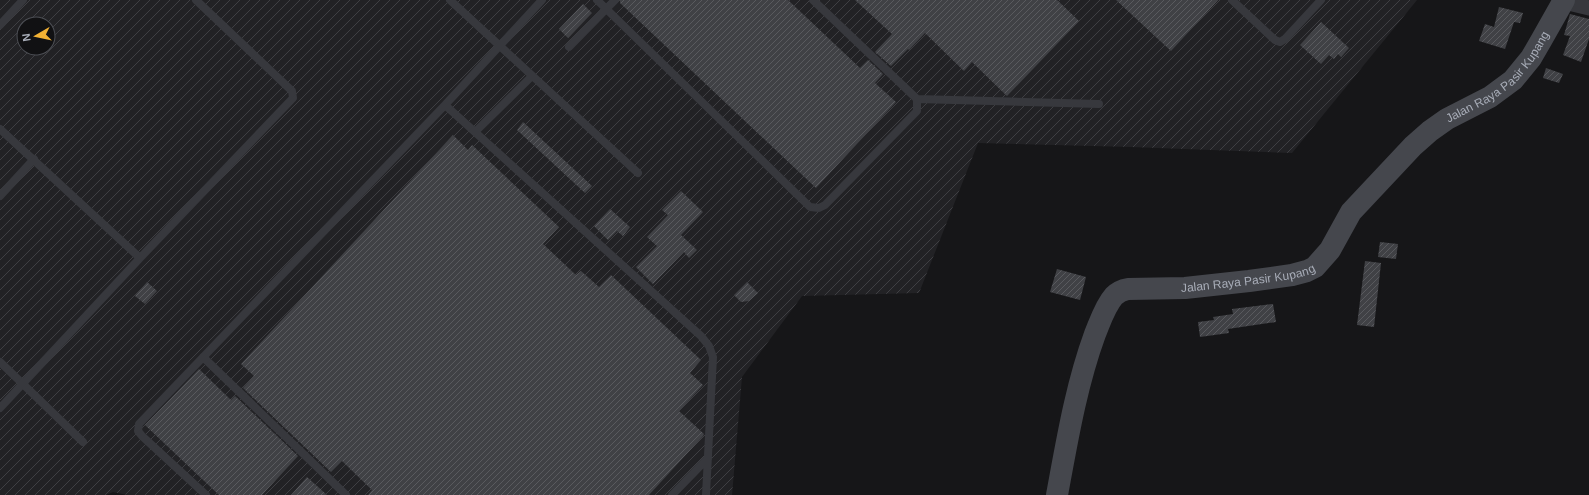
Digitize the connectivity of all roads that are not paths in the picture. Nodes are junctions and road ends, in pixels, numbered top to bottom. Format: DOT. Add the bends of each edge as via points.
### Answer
graph roads {
  1 [pos="23,0"];
  2 [pos="196,0"];
  3 [pos="450,0"];
  4 [pos="542,0"];
  5 [pos="598,0"];
  6 [pos="615,0"];
  7 [pos="813,0"];
  8 [pos="1232,0"];
  9 [pos="1321,0"];
  10 [pos="1564,1"];
  11 [pos="1589,8"];
  12 [pos="607,9"];
  13 [pos="0,25"];
  14 [pos="498,46"];
  15 [pos="569,47"];
  16 [pos="532,76"];
  17 [pos="917,99"];
  18 [pos="1099,104"];
  19 [pos="444,105"];
  20 [pos="0,128"];
  21 [pos="475,132"];
  22 [pos="34,159"];
  23 [pos="638,173"];
  24 [pos="0,196"];
  25 [pos="140,258"];
  26 [pos="203,358"];
  27 [pos="0,362"];
  28 [pos="23,383"];
  29 [pos="0,408"];
  30 [pos="83,442"];
  31 [pos="708,458"];
  32 [pos="206,495"];
  33 [pos="346,495"];
  34 [pos="672,495"];
  35 [pos="706,495"];
  36 [pos="1057,495"];
  1 -- 13 [label="lane"];
  2 -- 25 [label="lane" via="292,91 293,98"];
  3 -- 14 [label="lane"];
  4 -- 14 [label="lane"];
  5 -- 12 [label="lane"];
  6 -- 12 [label="lane"];
  7 -- 17 [label="lane"];
  8 -- 9 [label="lane" via="1280,42"];
  10 -- 11 [label="street"];
  10 -- 36 [label="street, Jalan Raya Pasir Kupang" via="1535,52 1513,80 1490,98 1447,119 1413,146 1350,212 1330,250 1315,267 1292,275 1242,282 1185,288 1128,289 1122,290 1114,297 1099,324 1088,353"];
  12 -- 15 [label="lane"];
  12 -- 17 [label="lane" via="810,207 819,208 825,205 917,111"];
  14 -- 16 [label="lane"];
  14 -- 19 [label="lane"];
  16 -- 21 [label="lane"];
  16 -- 23 [label="lane"];
  17 -- 18 [label="lane"];
  19 -- 21 [label="lane"];
  19 -- 26 [label="lane"];
  20 -- 22 [label="lane"];
  21 -- 31 [label="lane" via="709,346 714,357"];
  22 -- 24 [label="lane"];
  22 -- 25 [label="lane"];
  25 -- 28 [label="lane"];
  26 -- 32 [label="lane" via="139,424 138,431"];
  26 -- 33 [label="lane"];
  27 -- 28 [label="lane"];
  28 -- 29 [label="lane"];
  28 -- 30 [label="lane"];
  31 -- 34 [label="lane"];
  31 -- 35 [label="lane"];
}
